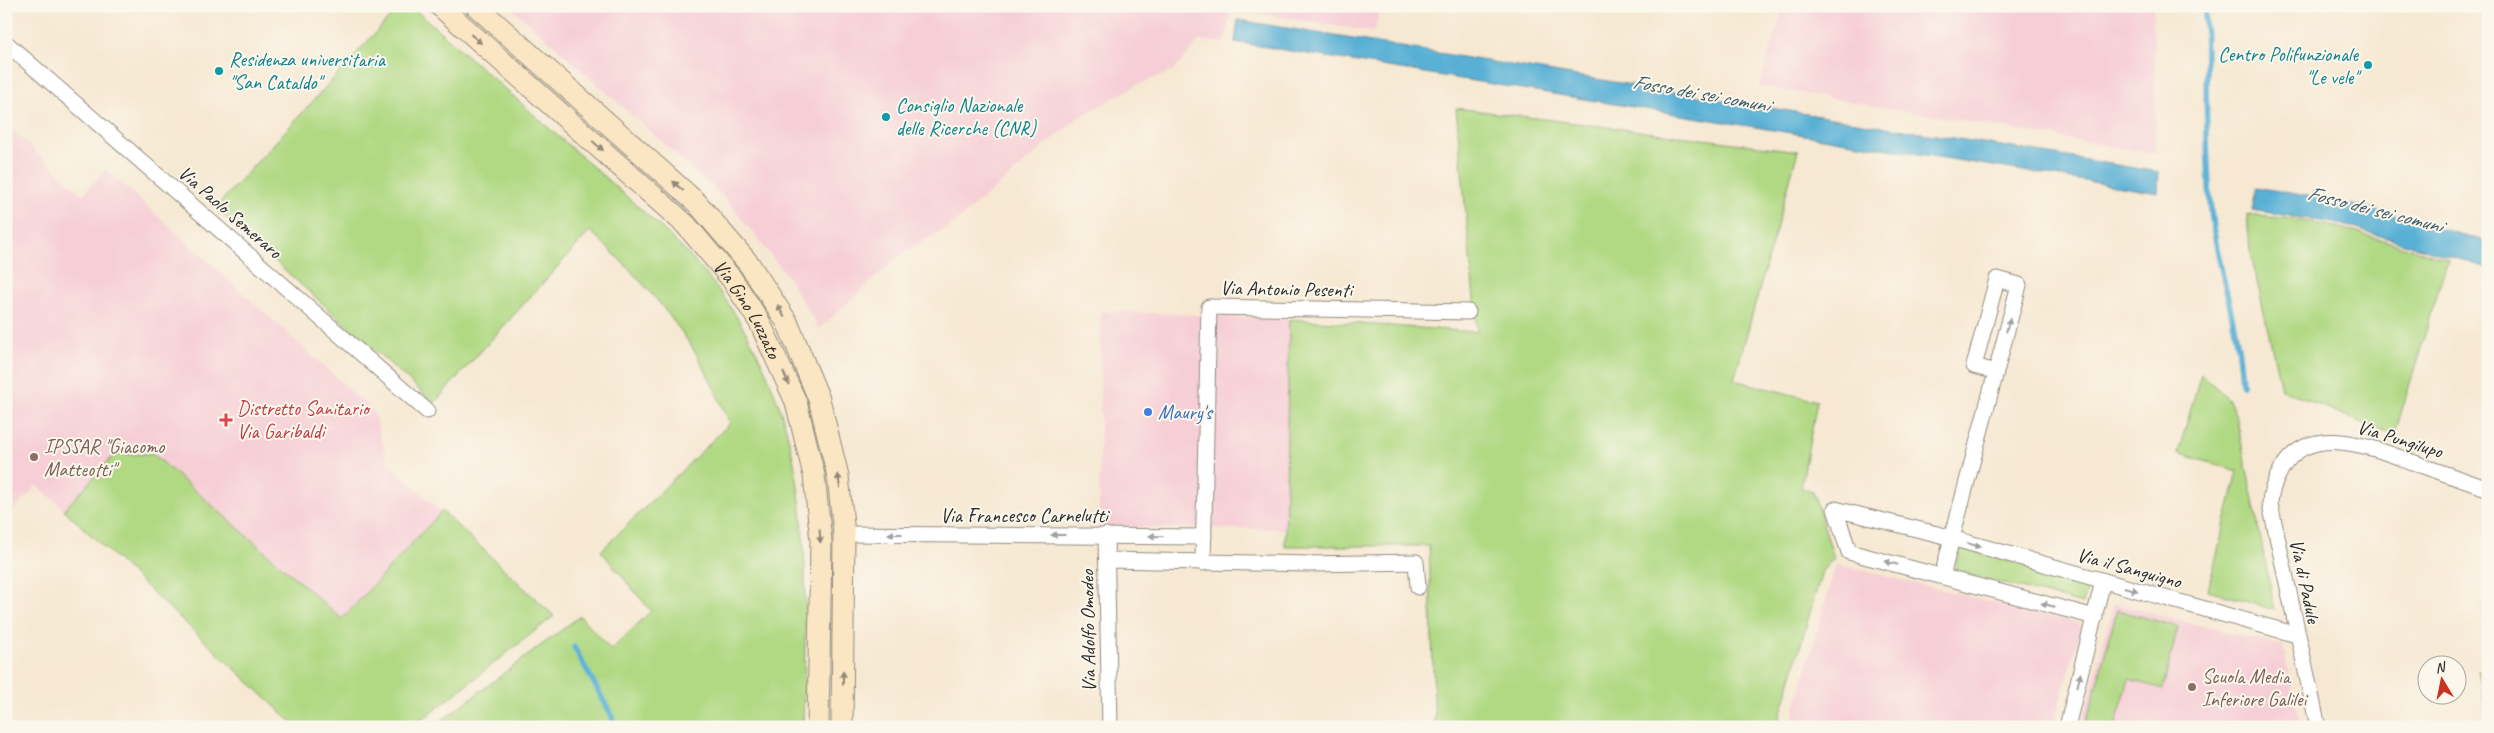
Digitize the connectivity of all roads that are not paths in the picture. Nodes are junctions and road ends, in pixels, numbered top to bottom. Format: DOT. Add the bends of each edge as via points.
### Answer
graph roads {
  1 [pos="440,6"];
  2 [pos="476,6"];
  3 [pos="6,43"];
  4 [pos="1468,312"];
  5 [pos="1996,372"];
  6 [pos="427,411"];
  7 [pos="2299,451"];
  8 [pos="2488,489"];
  9 [pos="844,534"];
  10 [pos="1106,535"];
  11 [pos="1204,537"];
  12 [pos="1952,539"];
  13 [pos="1107,560"];
  14 [pos="1203,563"];
  15 [pos="1942,576"];
  16 [pos="2103,581"];
  17 [pos="1418,587"];
  18 [pos="2095,618"];
  19 [pos="2297,635"];
  20 [pos="818,727"];
  21 [pos="842,727"];
  22 [pos="1110,727"];
  23 [pos="2067,727"];
  24 [pos="2318,727"];
  1 -- 20 [label="main road, Via Gino Luzzato, one-way" via="686,225 721,265 759,321 796,402 814,474 821,541"];
  9 -- 2 [label="main road, Via Gino Luzzato, one-way" via="837,466 822,408 798,346 765,285 731,240 697,203"];
  3 -- 6 [label="street, Via Paolo Semeraro"];
  4 -- 11 [label="street, Via Antonio Pesenti" via="1209,307"];
  5 -- 5 [label="street, one-way" via="2019,285 1997,279 1974,366"];
  5 -- 12 [label="street"];
  7 -- 8 [label="street, Via Pungilupo" via="2332,441 2361,445"];
  7 -- 19 [label="street, Via di Padule" via="2288,460 2277,477 2270,496"];
  10 -- 9 [label="street, Via Francesco Carnelutti, one-way"];
  21 -- 9 [label="main road, Via Gino Luzzato, one-way"];
  11 -- 10 [label="street, Via Francesco Carnelutti, one-way"];
  10 -- 13 [label="street, Via Adolfo Omodeo"];
  11 -- 14 [label="street, Via Antonio Pesenti"];
  12 -- 15 [label="street"];
  15 -- 12 [label="street, Via il Sanguigno, one-way" via="1849,552 1836,509"];
  12 -- 16 [label="street, Via il Sanguigno, one-way"];
  13 -- 14 [label="street"];
  13 -- 22 [label="street, Via Adolfo Omodeo"];
  14 -- 17 [label="street" via="1416,562"];
  18 -- 15 [label="street, Via il Sanguigno, one-way"];
  16 -- 18 [label="street"];
  16 -- 19 [label="street, Via il Sanguigno, one-way"];
  23 -- 18 [label="street, one-way"];
  19 -- 24 [label="street, Via di Padule"];
}
